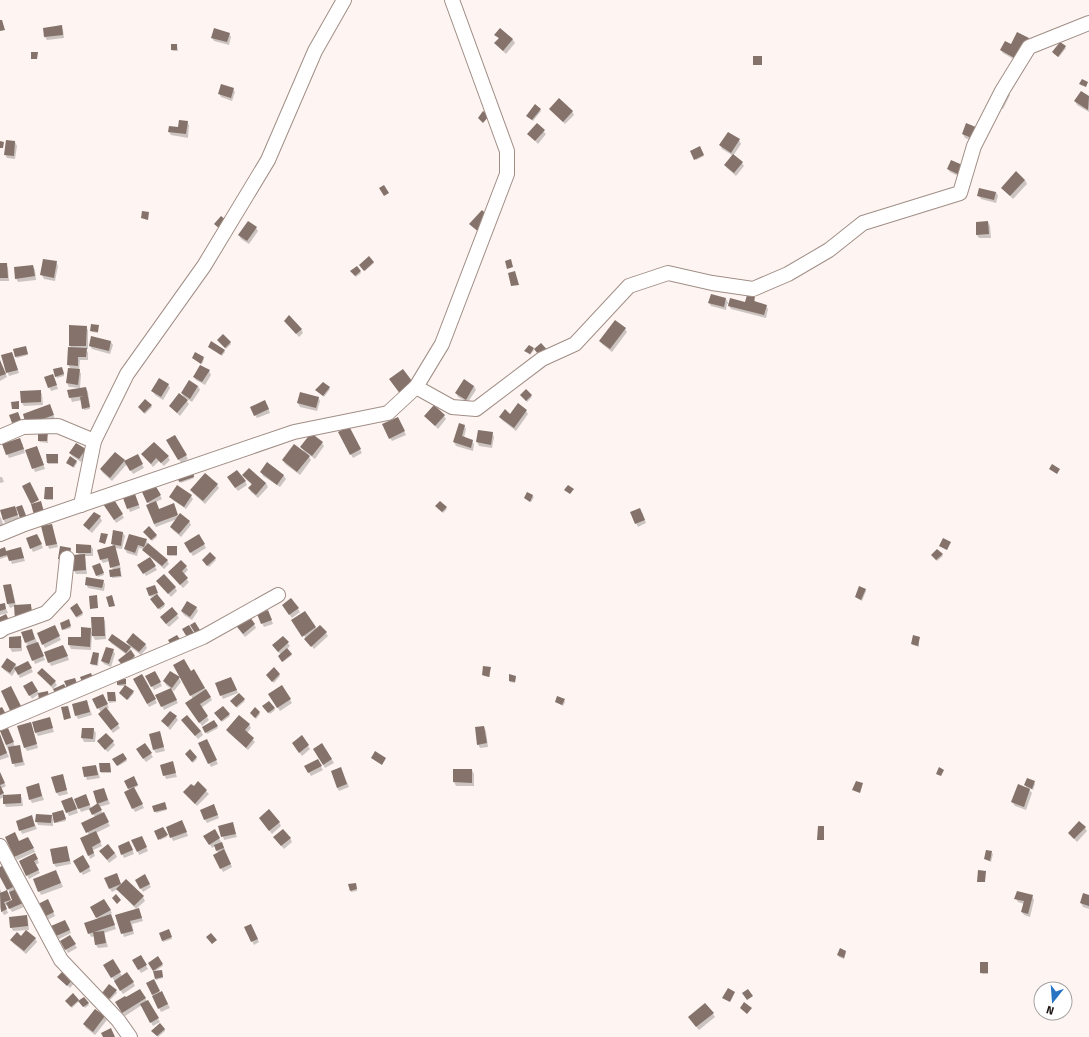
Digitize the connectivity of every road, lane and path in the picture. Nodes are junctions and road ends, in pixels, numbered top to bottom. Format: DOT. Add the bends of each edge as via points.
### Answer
graph roads {
  1 [pos="344,0"];
  2 [pos="452,0"];
  3 [pos="1089,23"];
  4 [pos="416,387"];
  5 [pos="0,437"];
  6 [pos="94,441"];
  7 [pos="81,505"];
  8 [pos="0,534"];
  9 [pos="67,558"];
  10 [pos="278,596"];
  11 [pos="0,631"];
  12 [pos="0,723"];
  13 [pos="0,846"];
  14 [pos="130,1037"];
  1 -- 6 [label="street" via="315,51 268,160 204,266 127,374"];
  2 -- 4 [label="street" via="507,151 507,174 442,344"];
  3 -- 4 [label="street" via="1029,47 1002,91 974,146 960,193 863,223 829,250 788,274 753,289 668,274 629,286 575,344 542,359 476,409 452,407"];
  4 -- 7 [label="street" via="388,413 294,432"];
  5 -- 6 [label="street" via="23,427 58,426"];
  6 -- 7 [label="street"];
  7 -- 8 [label="street"];
  9 -- 11 [label="street" via="63,595 46,613"];
  10 -- 12 [label="street" via="203,637"];
  13 -- 14 [label="street" via="61,960 118,1020"];
}
